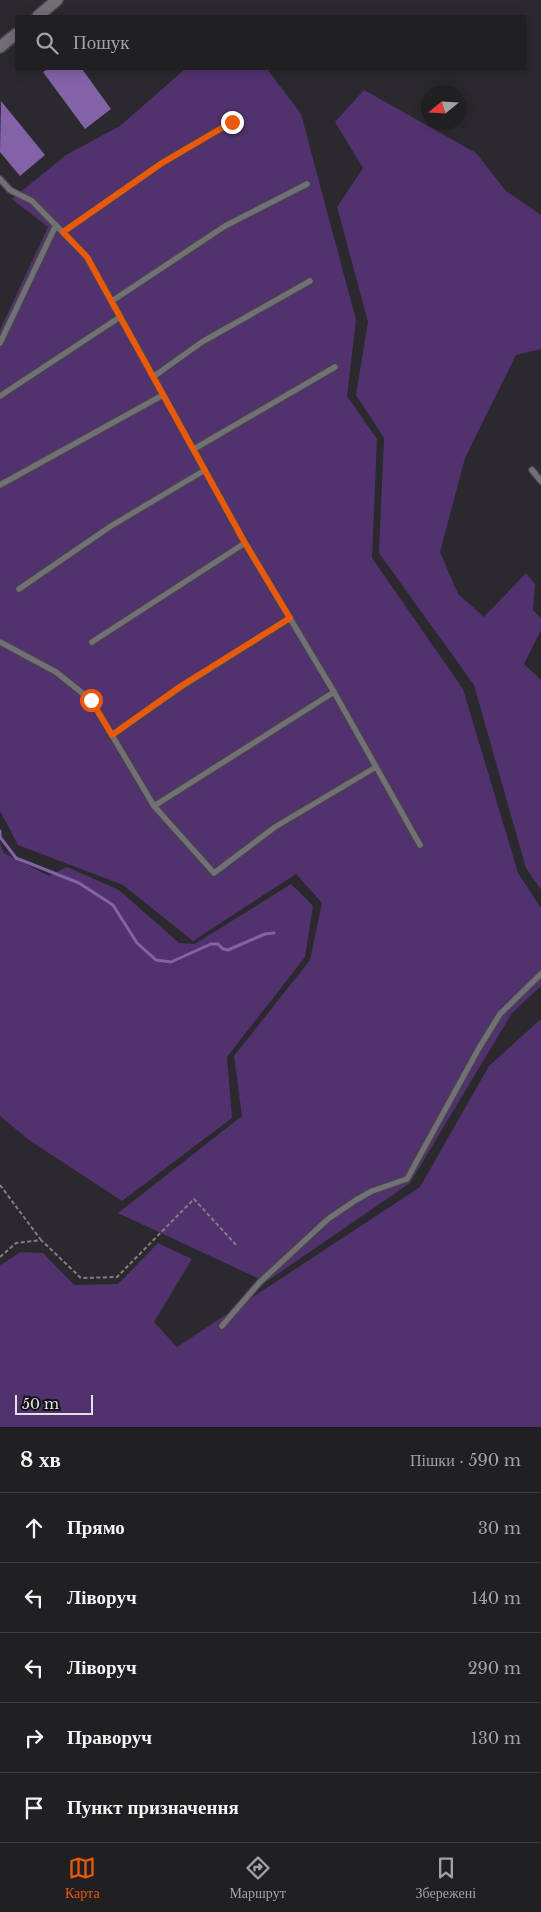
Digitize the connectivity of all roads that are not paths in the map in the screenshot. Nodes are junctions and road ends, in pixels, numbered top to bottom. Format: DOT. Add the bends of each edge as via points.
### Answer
graph roads {
  1 [pos="56,0"];
  2 [pos="39,15"];
  3 [pos="15,35"];
  4 [pos="0,47"];
  5 [pos="232,122"];
  6 [pos="0,179"];
  7 [pos="307,184"];
  8 [pos="56,225"];
  9 [pos="63,232"];
  10 [pos="310,281"];
  11 [pos="112,302"];
  12 [pos="120,317"];
  13 [pos="0,343"];
  14 [pos="335,367"];
  15 [pos="152,377"];
  16 [pos="163,395"];
  17 [pos="0,396"];
  18 [pos="194,449"];
  19 [pos="205,470"];
  20 [pos="532,470"];
  21 [pos="541,480"];
  22 [pos="0,485"];
  23 [pos="245,543"];
  24 [pos="19,588"];
  25 [pos="290,618"];
  26 [pos="0,642"];
  27 [pos="92,642"];
  28 [pos="334,692"];
  29 [pos="112,735"];
  30 [pos="376,767"];
  31 [pos="154,806"];
  32 [pos="420,844"];
  33 [pos="541,974"];
  34 [pos="222,1326"];
  1 -- 2 [label="street"];
  3 -- 4 [label="street"];
  5 -- 9 [label="lane" via="162,163"];
  6 -- 8 [label="lane" via="10,190 32,201"];
  7 -- 11 [label="lane" via="225,226"];
  8 -- 9 [label="lane"];
  8 -- 13 [label="lane"];
  9 -- 11 [label="lane" via="87,257"];
  10 -- 15 [label="lane" via="202,342"];
  11 -- 12 [label="lane"];
  12 -- 15 [label="lane"];
  12 -- 17 [label="lane"];
  14 -- 18 [label="lane"];
  15 -- 16 [label="lane"];
  16 -- 18 [label="lane"];
  16 -- 22 [label="lane"];
  18 -- 19 [label="lane"];
  19 -- 23 [label="lane"];
  19 -- 24 [label="lane" via="111,526"];
  20 -- 21 [label="lane"];
  23 -- 25 [label="lane"];
  23 -- 27 [label="lane"];
  25 -- 28 [label="lane"];
  25 -- 29 [label="lane" via="181,686"];
  26 -- 29 [label="lane" via="56,672 91,700"];
  28 -- 30 [label="lane"];
  28 -- 31 [label="lane"];
  29 -- 31 [label="lane"];
  30 -- 31 [label="lane" via="275,827 214,874"];
  30 -- 32 [label="lane"];
  33 -- 34 [label="lane" via="500,1014 407,1179 372,1191 328,1219 260,1282"];
}
